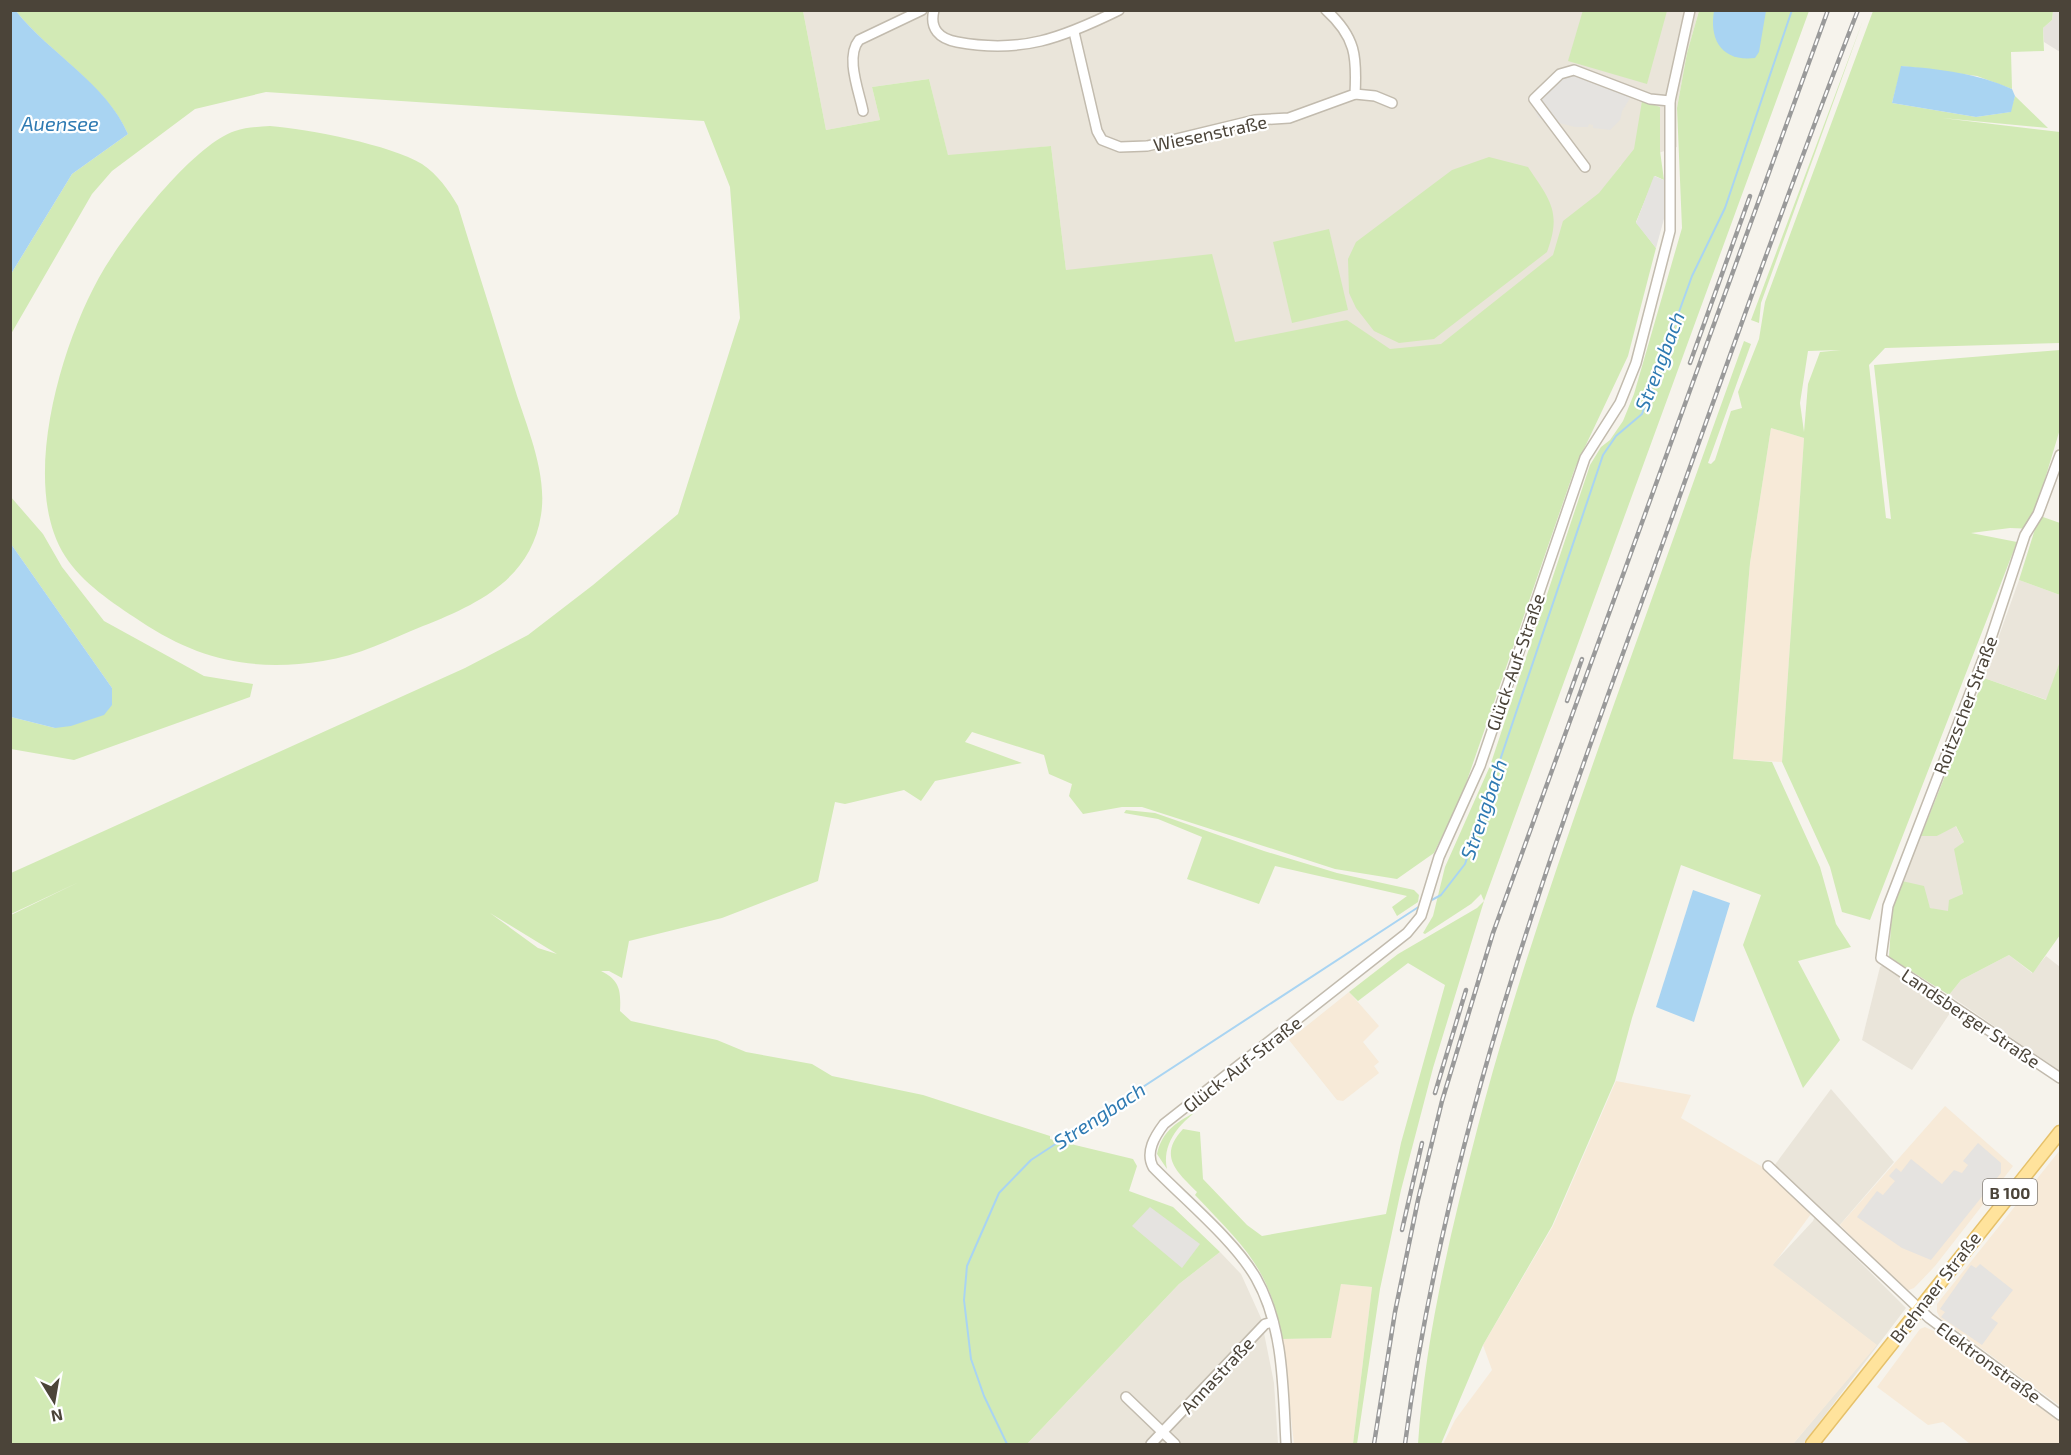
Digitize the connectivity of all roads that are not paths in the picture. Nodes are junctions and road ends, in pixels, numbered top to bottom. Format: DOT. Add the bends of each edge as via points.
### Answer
graph roads {
  1 [pos="922,10"];
  2 [pos="934,10"];
  3 [pos="1119,10"];
  4 [pos="1326,10"];
  5 [pos="1690,10"];
  6 [pos="1074,32"];
  7 [pos="1355,94"];
  8 [pos="1670,101"];
  9 [pos="1392,103"];
  10 [pos="863,111"];
  11 [pos="1585,167"];
  12 [pos="2061,455"];
  13 [pos="1881,958"];
  14 [pos="2061,1078"];
  15 [pos="2061,1132"];
  16 [pos="1768,1166"];
  17 [pos="1919,1308"];
  18 [pos="1273,1322"];
  19 [pos="1126,1397"];
  20 [pos="2061,1415"];
  21 [pos="1163,1432"];
  22 [pos="1151,1444"];
  23 [pos="1175,1444"];
  24 [pos="1286,1444"];
  25 [pos="1812,1444"];
  1 -- 10 [label="street" via="854,46 852,60"];
  2 -- 6 [label="street" via="935,31 943,39 973,45 1013,47"];
  3 -- 6 [label="street"];
  4 -- 7 [label="street" via="1343,25 1356,60"];
  5 -- 8 [label="street, Glück-Auf-Straße"];
  6 -- 7 [label="street, Wiesenstraße" via="1097,131 1102,140 1120,147 1185,139 1255,120 1289,118"];
  7 -- 9 [label="street"];
  8 -- 11 [label="street" via="1650,99 1574,70 1560,74 1534,99"];
  8 -- 18 [label="street, Glück-Auf-Straße" via="1672,216 1636,363 1620,403 1581,466 1480,766 1439,857 1421,916 1407,933 1164,1124 1152,1144 1153,1167 1247,1264 1265,1295"];
  12 -- 13 [label="street, Roitzscher Straße" via="2038,514 2025,535 1989,644 1888,906"];
  13 -- 14 [label="street, Landsberger Straße"];
  15 -- 17 [label="main road, Brehnaer Straße / B 100"];
  16 -- 17 [label="street, Elektronstraße"];
  17 -- 20 [label="street, Elektronstraße"];
  17 -- 25 [label="main road, Brehnaer Straße / B 100"];
  18 -- 21 [label="street, Annastraße" via="1266,1324"];
  18 -- 24 [label="street, Glück-Auf-Straße" via="1283,1386"];
  19 -- 21 [label="street"];
  21 -- 22 [label="street, Annastraße"];
  21 -- 23 [label="street"];
}
